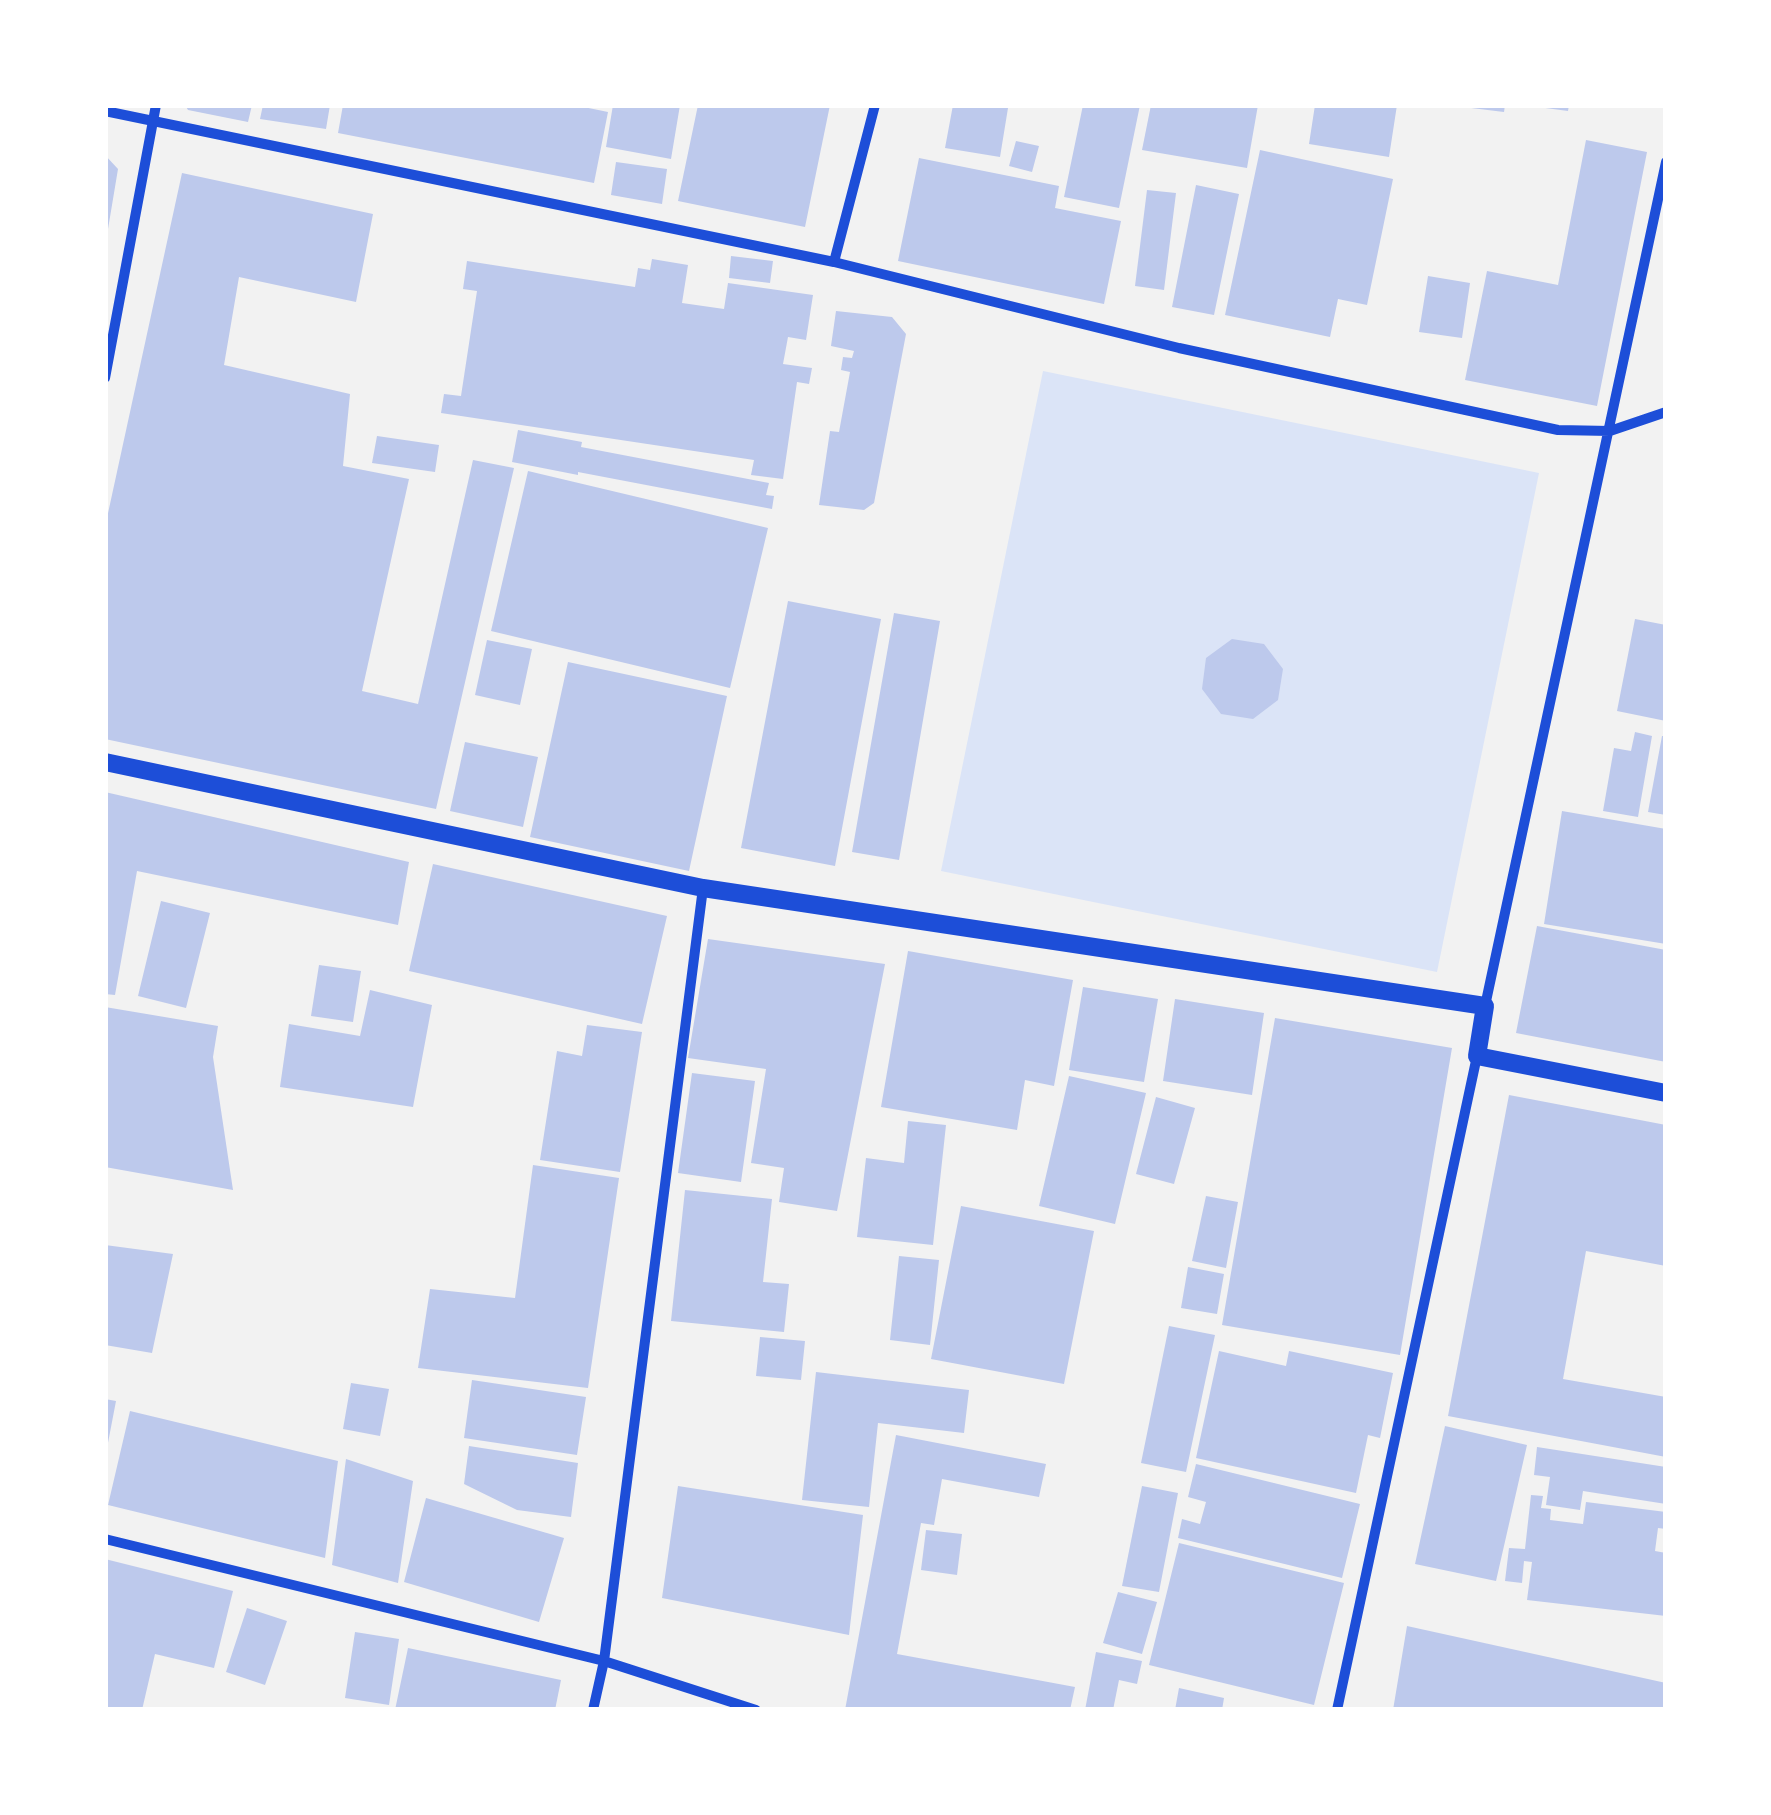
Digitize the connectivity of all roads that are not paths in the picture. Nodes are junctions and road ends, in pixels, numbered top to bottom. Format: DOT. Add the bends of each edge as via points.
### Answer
graph roads {
  1 [pos="156,105"];
  2 [pos="875,105"];
  3 [pos="105,111"];
  4 [pos="154,121"];
  5 [pos="1666,162"];
  6 [pos="834,262"];
  7 [pos="105,378"];
  8 [pos="1666,412"];
  9 [pos="1610,431"];
  10 [pos="105,762"];
  11 [pos="703,888"];
  12 [pos="1484,1006"];
  13 [pos="1477,1056"];
  14 [pos="1666,1094"];
  15 [pos="105,1539"];
  16 [pos="604,1661"];
  17 [pos="593,1710"];
  18 [pos="756,1710"];
  19 [pos="1337,1710"];
  1 -- 4 [label="street"];
  2 -- 6 [label="street"];
  3 -- 4 [label="street"];
  4 -- 6 [label="street"];
  4 -- 7 [label="street"];
  5 -- 9 [label="street"];
  6 -- 9 [label="street" via="1315,378 1558,430"];
  8 -- 9 [label="street"];
  9 -- 12 [label="street"];
  10 -- 11 [label="street"];
  11 -- 12 [label="street"];
  11 -- 16 [label="street"];
  12 -- 13 [label="street"];
  13 -- 14 [label="street"];
  13 -- 19 [label="street"];
  15 -- 16 [label="street"];
  16 -- 17 [label="street"];
  16 -- 18 [label="street"];
}
